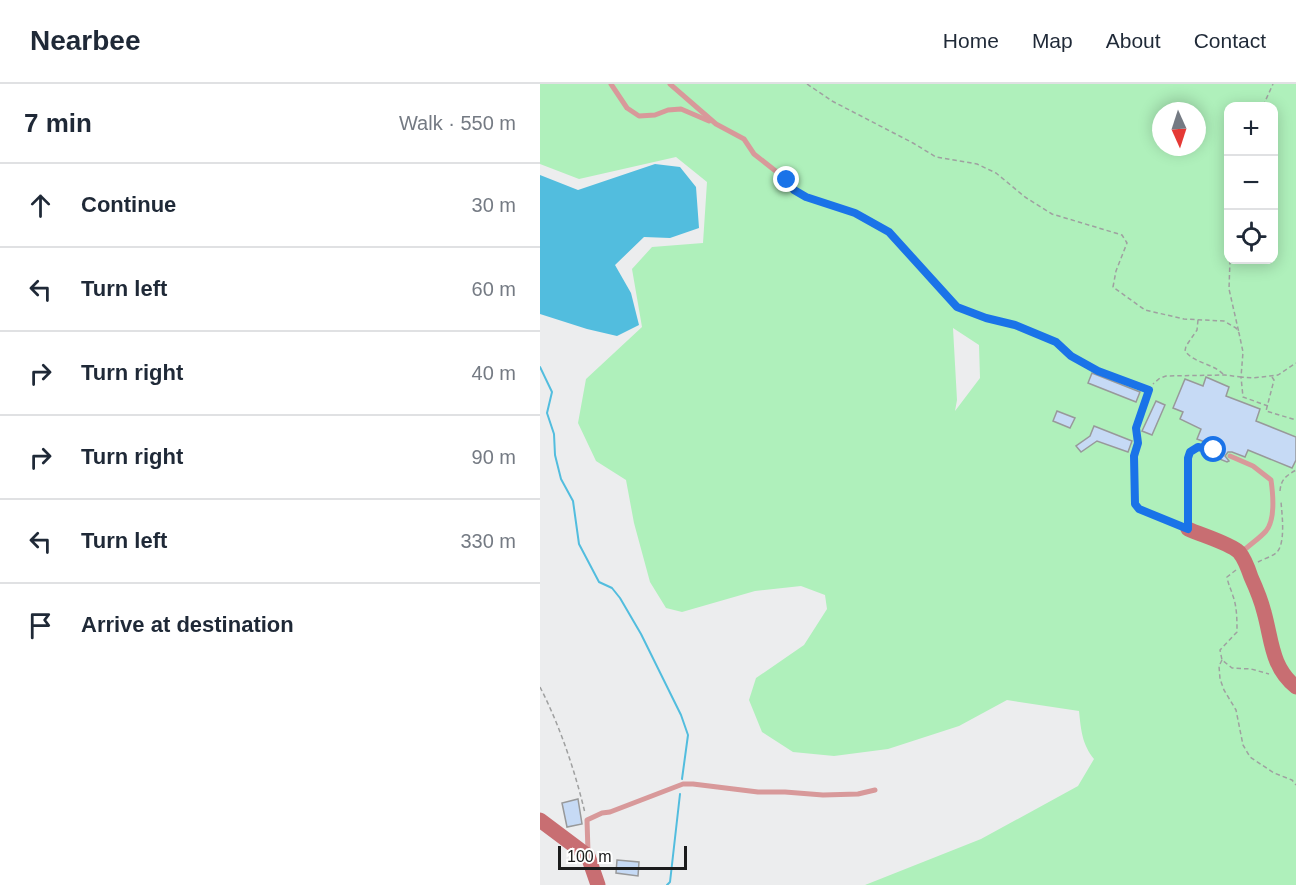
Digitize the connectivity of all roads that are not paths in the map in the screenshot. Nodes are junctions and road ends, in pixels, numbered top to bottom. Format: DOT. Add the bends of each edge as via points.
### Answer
graph roads {
  1 [pos="611,84"];
  2 [pos="670,84"];
  3 [pos="716,124"];
  4 [pos="1214,450"];
  5 [pos="1230,456"];
  6 [pos="1188,529"];
  7 [pos="1240,561"];
  8 [pos="1296,687"];
  9 [pos="875,790"];
  10 [pos="540,820"];
  11 [pos="588,856"];
  12 [pos="598,885"];
  1 -- 3 [label="lane" via="627,108 639,116 681,109"];
  2 -- 3 [label="lane"];
  3 -- 6 [label="lane" via="744,139 754,154 794,190 855,213 889,232 957,307 1056,342 1098,371 1149,390 1136,428 1135,504"];
  4 -- 6 [label="lane" via="1198,447 1188,458"];
  5 -- 7 [label="lane" via="1253,466 1271,480 1272,488 1274,509 1268,529"];
  6 -- 7 [label="street" via="1233,548"];
  7 -- 8 [label="street" via="1245,561 1264,610 1274,658"];
  9 -- 11 [label="lane" via="822,795 683,784 587,820"];
  10 -- 11 [label="street"];
  11 -- 12 [label="street"];
}
